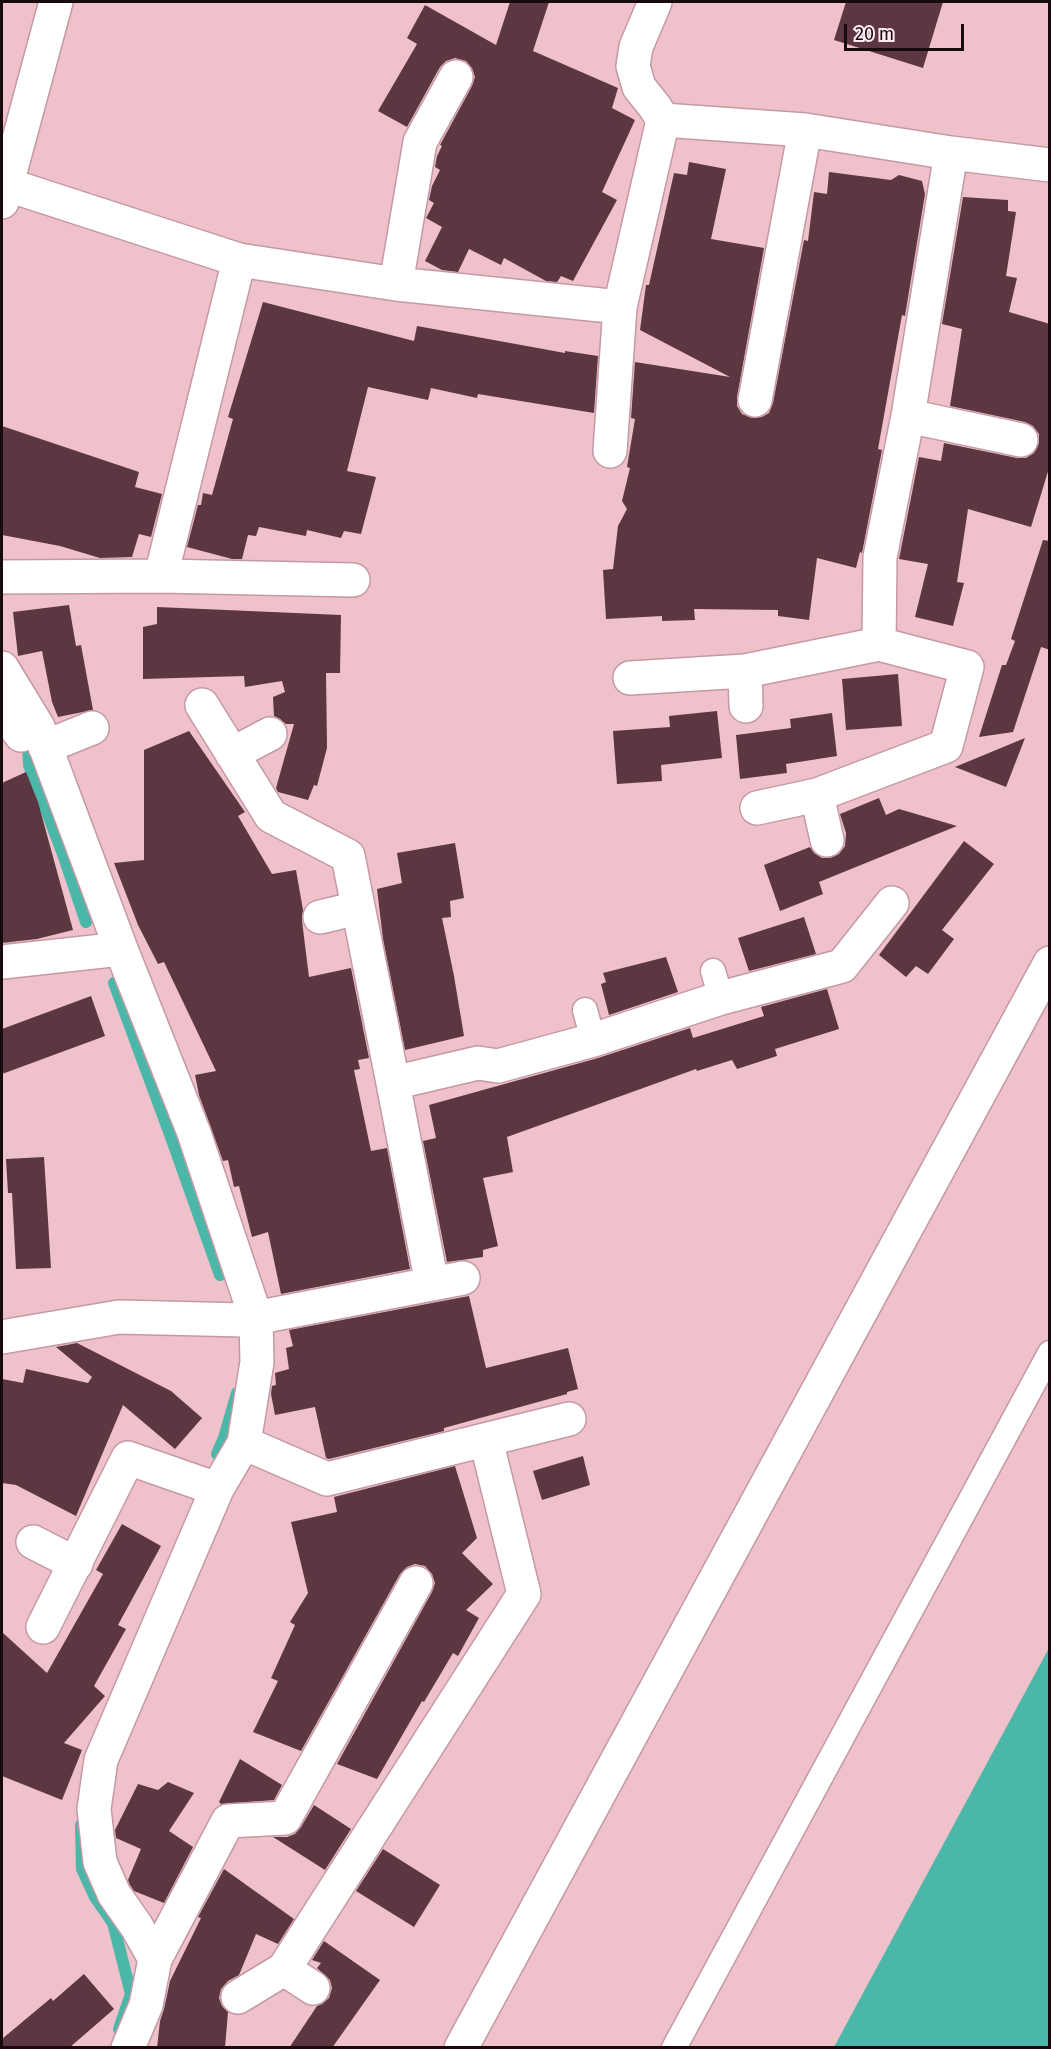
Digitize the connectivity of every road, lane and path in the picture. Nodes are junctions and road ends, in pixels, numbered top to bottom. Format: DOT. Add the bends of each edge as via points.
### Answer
graph roads {
  1 [pos="56,2"];
  2 [pos="655,2"];
  3 [pos="456,77"];
  4 [pos="663,120"];
  5 [pos="805,130"];
  6 [pos="951,153"];
  7 [pos="1050,165"];
  8 [pos="3,190"];
  9 [pos="239,260"];
  10 [pos="396,284"];
  11 [pos="620,307"];
  12 [pos="755,400"];
  13 [pos="908,416"];
  14 [pos="1021,440"];
  15 [pos="610,451"];
  16 [pos="160,576"];
  17 [pos="2,577"];
  18 [pos="353,580"];
  19 [pos="879,644"];
  20 [pos="2,668"];
  21 [pos="745,672"];
  22 [pos="630,678"];
  23 [pos="202,705"];
  24 [pos="746,706"];
  25 [pos="2,709"];
  26 [pos="92,728"];
  27 [pos="270,734"];
  28 [pos="42,737"];
  29 [pos="232,754"];
  30 [pos="817,795"];
  31 [pos="757,808"];
  32 [pos="827,840"];
  33 [pos="892,903"];
  34 [pos="358,908"];
  35 [pos="320,917"];
  36 [pos="121,949"];
  37 [pos="2,962"];
  38 [pos="1050,963"];
  39 [pos="393,1083"];
  40 [pos="256,1318"];
  41 [pos="2,1330"];
  42 [pos="1050,1353"];
  43 [pos="569,1419"];
  44 [pos="486,1440"];
  45 [pos="244,1443"];
  46 [pos="217,1489"];
  47 [pos="33,1542"];
  48 [pos="76,1564"];
  49 [pos="416,1583"];
  50 [pos="44,1627"];
  51 [pos="155,1959"];
  52 [pos="284,1969"];
  53 [pos="313,1988"];
  54 [pos="238,1997"];
  55 [pos="128,2048"];
  56 [pos="461,2048"];
  57 [pos="674,2048"];
  1 -- 8 [label="street"];
  2 -- 4 [label="street" via="636,47 633,66 639,87"];
  3 -- 10 [label="street" via="420,142"];
  4 -- 5 [label="street"];
  4 -- 11 [label="street"];
  5 -- 6 [label="street"];
  5 -- 12 [label="street"];
  6 -- 7 [label="street"];
  6 -- 13 [label="street"];
  8 -- 9 [label="street"];
  9 -- 10 [label="street"];
  9 -- 16 [label="street"];
  10 -- 11 [label="street"];
  11 -- 15 [label="street"];
  13 -- 14 [label="street"];
  13 -- 19 [label="street" via="880,557"];
  16 -- 17 [label="street"];
  16 -- 18 [label="street"];
  19 -- 21 [label="street"];
  19 -- 30 [label="street" via="967,668 946,746"];
  20 -- 28 [label="street"];
  21 -- 22 [label="street"];
  21 -- 24 [label="street"];
  23 -- 29 [label="street"];
  25 -- 28 [label="street" via="21,735"];
  26 -- 28 [label="street"];
  27 -- 29 [label="street"];
  28 -- 36 [label="street"];
  29 -- 34 [label="street" via="271,816 348,856"];
  30 -- 31 [label="street"];
  30 -- 32 [label="street"];
  33 -- 39 [label="street" via="842,966 717,985 589,1025 498,1066 478,1064"];
  34 -- 35 [label="street"];
  34 -- 39 [label="street"];
  36 -- 37 [label="street"];
  36 -- 40 [label="street" via="194,1133"];
  38 -- 56 [label="street"];
  39 -- 40 [label="street" via="447,1281"];
  40 -- 41 [label="street" via="119,1317"];
  40 -- 45 [label="street" via="257,1362"];
  42 -- 57 [label="lane"];
  43 -- 44 [label="street"];
  44 -- 45 [label="street" via="327,1479"];
  44 -- 52 [label="street" via="524,1594"];
  45 -- 46 [label="street"];
  46 -- 48 [label="street" via="128,1458"];
  46 -- 51 [label="street" via="99,1770 94,1809 100,1862 114,1894"];
  47 -- 48 [label="street"];
  48 -- 50 [label="street"];
  49 -- 51 [label="street" via="333,1706 285,1818 228,1821"];
  51 -- 55 [label="street" via="146,2005"];
  52 -- 53 [label="street"];
  52 -- 54 [label="street"];
}
